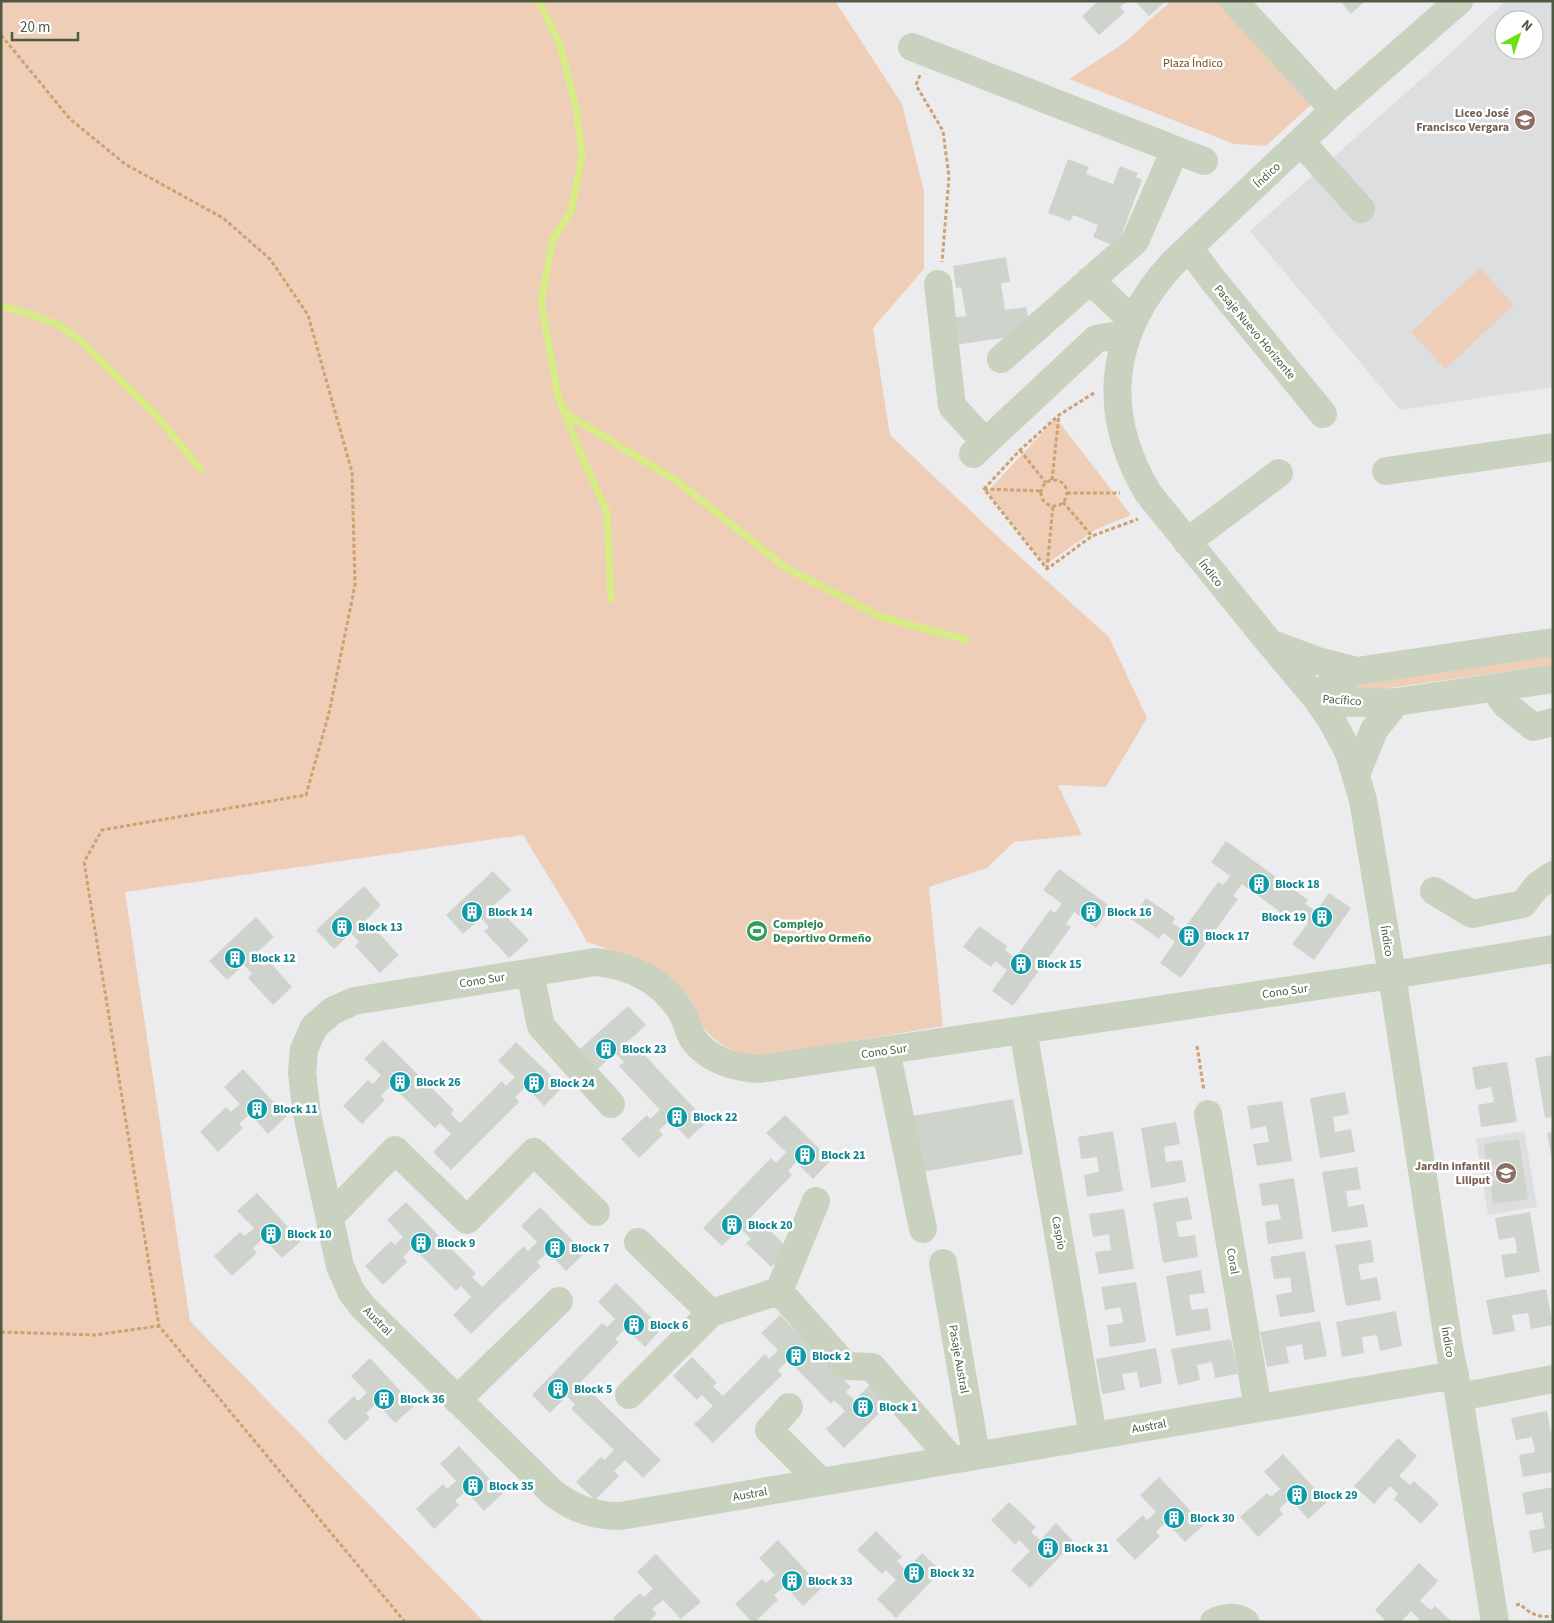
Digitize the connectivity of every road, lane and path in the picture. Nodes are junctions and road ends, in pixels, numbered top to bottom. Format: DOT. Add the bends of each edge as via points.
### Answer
graph roads {
  1 [pos="1234,1"];
  2 [pos="1459,1"];
  3 [pos="1,35"];
  4 [pos="920,50"];
  5 [pos="1334,110"];
  6 [pos="1301,142"];
  7 [pos="1175,150"];
  8 [pos="1204,161"];
  9 [pos="1361,209"];
  10 [pos="1189,248"];
  11 [pos="1090,280"];
  12 [pos="938,284"];
  13 [pos="1130,327"];
  14 [pos="1001,360"];
  15 [pos="1118,378"];
  16 [pos="1323,414"];
  17 [pos="1059,415"];
  18 [pos="1553,447"];
  19 [pos="1020,450"];
  20 [pos="1386,471"];
  21 [pos="1279,474"];
  22 [pos="1052,480"];
  23 [pos="1046,482"];
  24 [pos="984,490"];
  25 [pos="1041,491"];
  26 [pos="1067,493"];
  27 [pos="1063,502"];
  28 [pos="1155,502"];
  29 [pos="1052,505"];
  30 [pos="1092,536"];
  31 [pos="1187,542"];
  32 [pos="1047,569"];
  33 [pos="1269,642"];
  34 [pos="1553,642"];
  35 [pos="1357,671"];
  36 [pos="1553,679"];
  37 [pos="1494,688"];
  38 [pos="1317,699"];
  39 [pos="1396,702"];
  40 [pos="1553,722"];
  41 [pos="1356,775"];
  42 [pos="1553,875"];
  43 [pos="1434,891"];
  44 [pos="1553,949"];
  45 [pos="530,973"];
  46 [pos="1392,975"];
  47 [pos="1023,1030"];
  48 [pos="1197,1046"];
  49 [pos="886,1050"];
  50 [pos="302,1073"];
  51 [pos="1201,1073"];
  52 [pos="611,1104"];
  53 [pos="1208,1114"];
  54 [pos="816,1201"];
  55 [pos="596,1212"];
  56 [pos="330,1217"];
  57 [pos="924,1229"];
  58 [pos="638,1242"];
  59 [pos="943,1263"];
  60 [pos="779,1291"];
  61 [pos="559,1301"];
  62 [pos="711,1313"];
  63 [pos="158,1326"];
  64 [pos="1,1332"];
  65 [pos="1553,1379"];
  66 [pos="1457,1386"];
  67 [pos="629,1395"];
  68 [pos="457,1400"];
  69 [pos="789,1408"];
  70 [pos="1258,1408"];
  71 [pos="1093,1436"];
  72 [pos="964,1457"];
  73 [pos="821,1482"];
  74 [pos="406,1622"];
  75 [pos="1214,1622"];
  76 [pos="1245,1622"];
  77 [pos="1495,1622"];
  1 -- 5 [label="street"];
  2 -- 5 [label="street, Índico"];
  3 -- 63 [label="path" via="70,120 126,164 223,218 270,259 308,315 352,472 356,585 329,713 306,795 102,830 84,862"];
  4 -- 7 [label="street"];
  4 -- 12 [label="path" via="916,84 943,131 949,177"];
  5 -- 6 [label="street, Índico"];
  6 -- 9 [label="street"];
  6 -- 10 [label="street, Índico"];
  7 -- 8 [label="street"];
  7 -- 11 [label="street" via="1135,241"];
  10 -- 13 [label="street, Índico" via="1157,281"];
  10 -- 16 [label="street, Pasaje Nuevo Horizonte"];
  11 -- 13 [label="street"];
  11 -- 14 [label="street"];
  12 -- 13 [label="street" via="952,406 979,448 1096,339"];
  13 -- 15 [label="street, Índico"];
  15 -- 17 [label="path"];
  15 -- 28 [label="street, Índico" via="1119,418 1124,439 1138,476"];
  17 -- 19 [label="path"];
  17 -- 22 [label="path"];
  18 -- 20 [label="street"];
  19 -- 23 [label="path"];
  19 -- 24 [label="path"];
  21 -- 31 [label="street"];
  22 -- 23 [label="path"];
  22 -- 26 [label="path" via="1060,482"];
  23 -- 25 [label="path"];
  24 -- 25 [label="path"];
  24 -- 32 [label="path"];
  25 -- 29 [label="path" via="1043,500"];
  26 -- 27 [label="path"];
  26 -- 28 [label="path"];
  27 -- 29 [label="path"];
  27 -- 30 [label="path"];
  28 -- 30 [label="path"];
  28 -- 31 [label="street, Índico"];
  29 -- 32 [label="path"];
  30 -- 32 [label="path"];
  31 -- 33 [label="street, Índico"];
  33 -- 35 [label="street" via="1318,661"];
  33 -- 38 [label="street, Índico"];
  34 -- 35 [label="street, Pacífico"];
  35 -- 38 [label="street, Pacífico" via="1330,684"];
  36 -- 37 [label="street, Pacífico"];
  37 -- 39 [label="street, Pacífico"];
  37 -- 40 [label="street" via="1506,705 1533,727"];
  38 -- 39 [label="street, Pacífico" via="1338,703"];
  38 -- 41 [label="street, Índico" via="1349,753"];
  39 -- 41 [label="street" via="1374,730"];
  41 -- 46 [label="street, Índico"];
  42 -- 43 [label="street" via="1537,886 1523,904 1472,914"];
  44 -- 46 [label="street, Cono Sur"];
  45 -- 49 [label="street, Cono Sur" via="594,962 638,972 651,979 672,1000 692,1038 704,1051 734,1066 773,1068"];
  45 -- 50 [label="street, Cono Sur" via="342,1005 314,1028 304,1049"];
  45 -- 52 [label="street" via="541,1026"];
  46 -- 47 [label="street, Cono Sur"];
  46 -- 66 [label="street, Índico"];
  47 -- 49 [label="street, Cono Sur"];
  47 -- 71 [label="street, Caspio"];
  48 -- 51 [label="path"];
  49 -- 57 [label="street"];
  50 -- 56 [label="street, Austral" via="307,1114"];
  53 -- 70 [label="street, Coral"];
  54 -- 60 [label="street"];
  55 -- 56 [label="street" via="534,1152 467,1220 395,1150"];
  56 -- 68 [label="street, Austral" via="340,1266 352,1293"];
  58 -- 62 [label="street"];
  59 -- 72 [label="street, Pasaje Austral"];
  60 -- 62 [label="street"];
  60 -- 72 [label="street" via="846,1366 872,1367"];
  61 -- 68 [label="street"];
  62 -- 67 [label="street"];
  63 -- 64 [label="path" via="95,1335"];
  63 -- 74 [label="path"];
  65 -- 66 [label="street, Austral"];
  66 -- 70 [label="street, Austral"];
  66 -- 77 [label="street, Índico"];
  68 -- 73 [label="street, Austral" via="552,1493 566,1503 594,1514 620,1516"];
  69 -- 73 [label="street" via="769,1430"];
  70 -- 71 [label="street, Austral"];
  71 -- 72 [label="street, Austral"];
  72 -- 73 [label="street, Austral"];
  75 -- 76 [label="street" via="1223,1618"];
}
